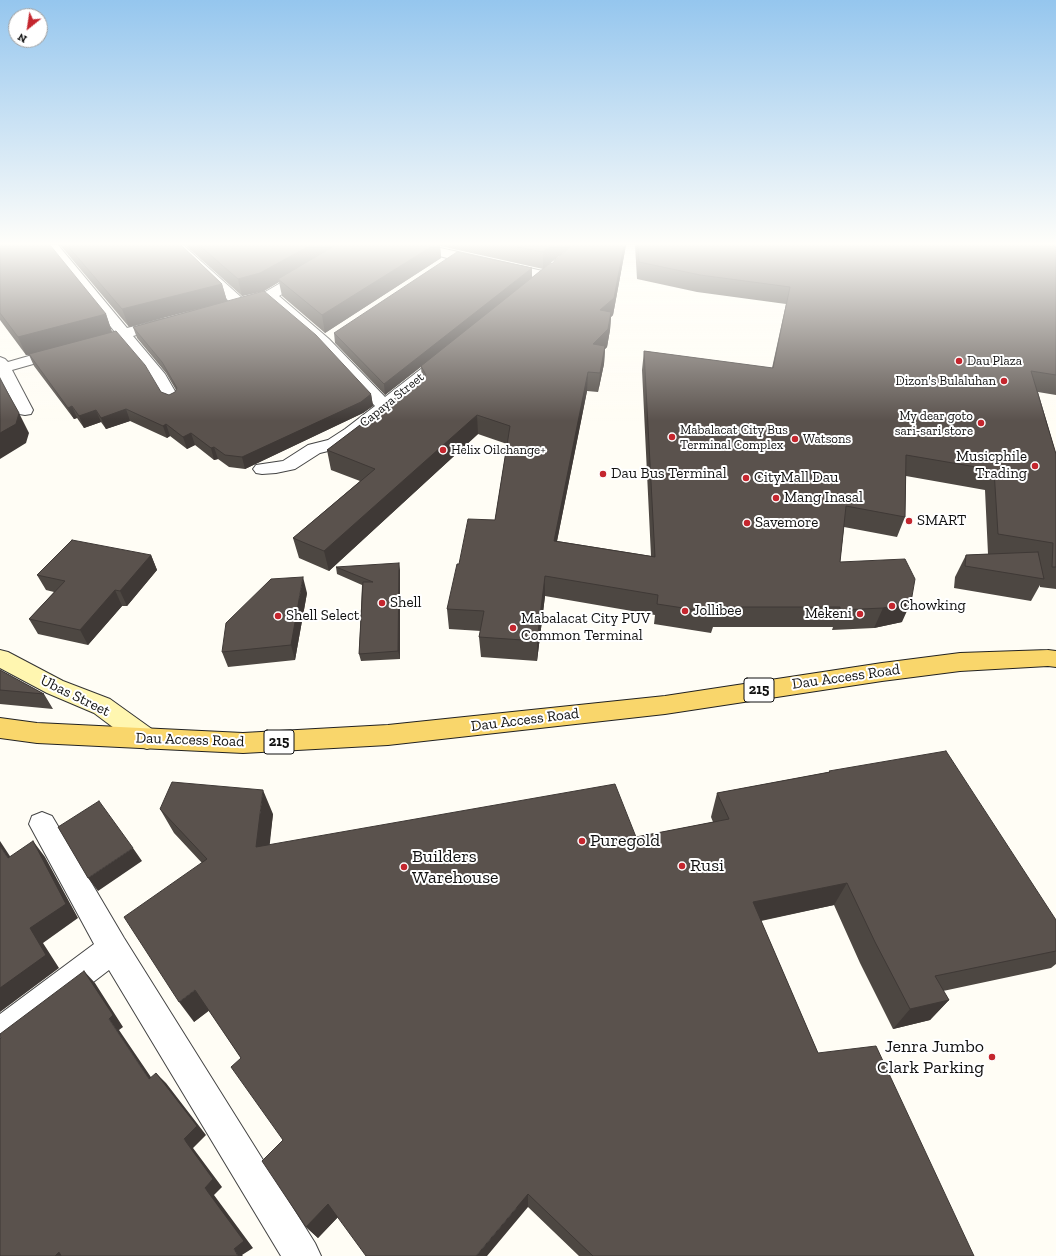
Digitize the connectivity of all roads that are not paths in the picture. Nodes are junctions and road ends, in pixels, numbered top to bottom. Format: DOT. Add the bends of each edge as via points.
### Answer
graph roads {
  1 [pos="98,304"];
  2 [pos="237,304"];
  3 [pos="280,304"];
  4 [pos="225,307"];
  5 [pos="174,320"];
  6 [pos="123,334"];
  7 [pos="337,334"];
  8 [pos="324,342"];
  9 [pos="456,348"];
  10 [pos="1,366"];
  11 [pos="172,400"];
  12 [pos="384,406"];
  13 [pos="25,410"];
  14 [pos="262,469"];
  15 [pos="0,658"];
  16 [pos="1053,658"];
  17 [pos="0,728"];
  18 [pos="147,738"];
  19 [pos="42,824"];
  20 [pos="113,948"];
  21 [pos="0,1034"];
  22 [pos="302,1256"];
  1 -- 6 [label="street"];
  2 -- 4 [label="street"];
  3 -- 8 [label="street"];
  5 -- 6 [label="street"];
  6 -- 10 [label="street"];
  6 -- 11 [label="street" via="157,374"];
  7 -- 8 [label="street"];
  8 -- 12 [label="street"];
  9 -- 12 [label="street, Capaya Street"];
  10 -- 13 [label="street"];
  12 -- 14 [label="street, Capaya Street" via="334,444 314,449 289,465"];
  15 -- 18 [label="street, Ubas Street" via="48,683 102,706"];
  16 -- 18 [label="main road, Dau Access Road / 215" via="960,662 665,704 388,735 243,743"];
  17 -- 18 [label="main road, Dau Access Road / 215" via="37,733"];
  19 -- 20 [label="street"];
  20 -- 21 [label="street"];
  20 -- 22 [label="street"];
}
